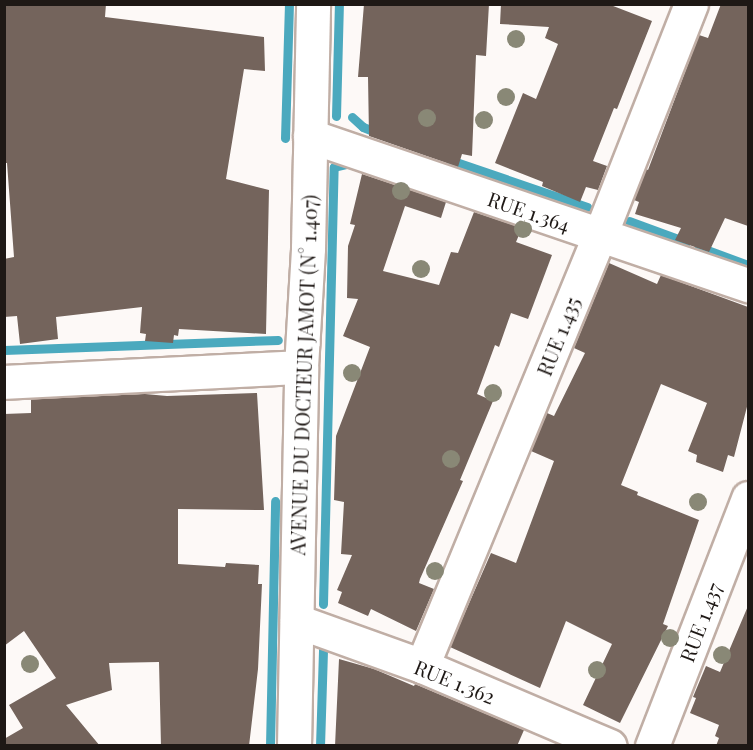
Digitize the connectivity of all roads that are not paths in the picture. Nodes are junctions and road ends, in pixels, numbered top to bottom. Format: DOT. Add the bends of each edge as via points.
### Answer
graph roads {
  1 [pos="313,4"];
  2 [pos="691,4"];
  3 [pos="310,136"];
  4 [pos="600,235"];
  5 [pos="748,285"];
  6 [pos="301,367"];
  7 [pos="4,381"];
  8 [pos="748,498"];
  9 [pos="297,621"];
  10 [pos="422,666"];
  11 [pos="294,746"];
  12 [pos="610,746"];
  13 [pos="652,746"];
  1 -- 3 [label="street, AVENUE DU DOCTEUR JAMOT (N° 1.407)"];
  2 -- 4 [label="street, RUE 1.435"];
  3 -- 4 [label="street, RUE 1.364"];
  3 -- 6 [label="street, AVENUE DU DOCTEUR JAMOT (N° 1.407)"];
  4 -- 5 [label="street, RUE 1.364"];
  4 -- 10 [label="street, RUE 1.435"];
  6 -- 7 [label="street"];
  6 -- 9 [label="street, AVENUE DU DOCTEUR JAMOT (N° 1.407)"];
  8 -- 13 [label="street, RUE 1.437"];
  9 -- 10 [label="street, RUE 1.362"];
  9 -- 11 [label="street, AVENUE DU DOCTEUR JAMOT (N° 1.407)"];
  10 -- 12 [label="street, RUE 1.362"];
}
